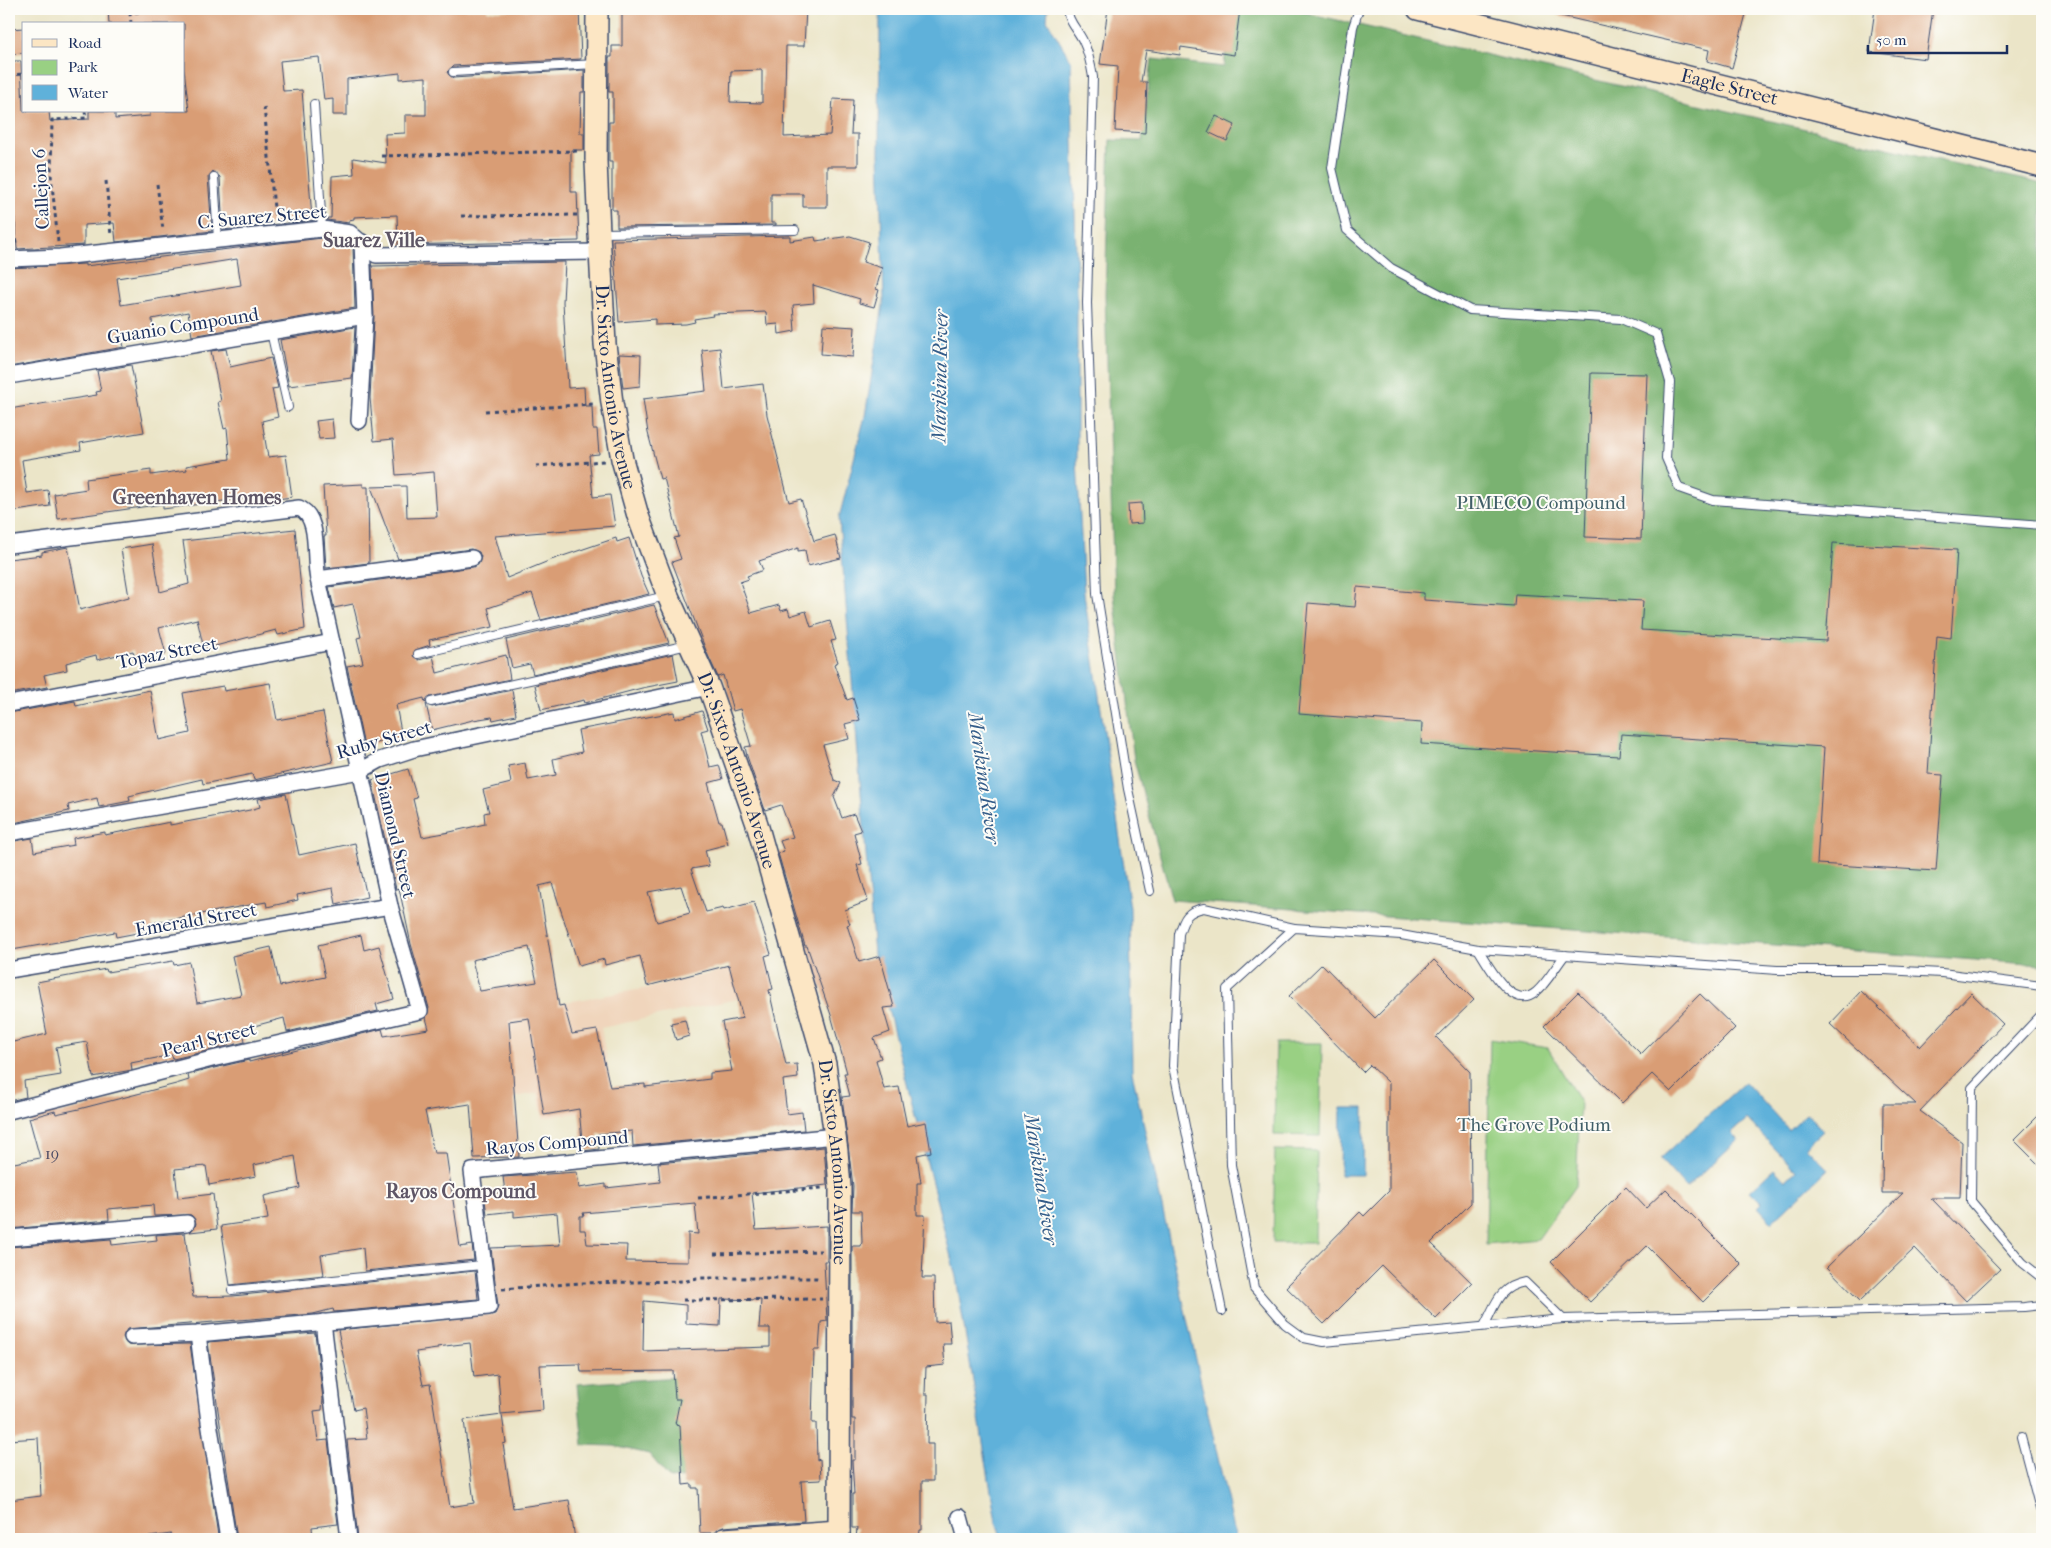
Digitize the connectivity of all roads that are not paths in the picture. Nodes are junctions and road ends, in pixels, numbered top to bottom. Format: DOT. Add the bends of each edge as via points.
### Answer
graph roads {
  1 [pos="597,9"];
  2 [pos="1067,9"];
  3 [pos="1360,9"];
  4 [pos="1418,9"];
  5 [pos="1474,16"];
  6 [pos="598,64"];
  7 [pos="453,72"];
  8 [pos="314,104"];
  9 [pos="2042,166"];
  10 [pos="214,178"];
  11 [pos="322,228"];
  12 [pos="795,230"];
  13 [pos="599,233"];
  14 [pos="218,240"];
  15 [pos="362,242"];
  16 [pos="13,258"];
  17 [pos="365,316"];
  18 [pos="271,332"];
  19 [pos="9,376"];
  20 [pos="288,406"];
  21 [pos="359,421"];
  22 [pos="2042,525"];
  23 [pos="9,545"];
  24 [pos="472,558"];
  25 [pos="318,579"];
  26 [pos="668,596"];
  27 [pos="332,642"];
  28 [pos="690,645"];
  29 [pos="418,654"];
  30 [pos="709,687"];
  31 [pos="431,702"];
  32 [pos="9,704"];
  33 [pos="360,771"];
  34 [pos="9,833"];
  35 [pos="1150,891"];
  36 [pos="390,906"];
  37 [pos="1294,928"];
  38 [pos="1478,949"];
  39 [pos="1565,955"];
  40 [pos="9,970"];
  41 [pos="2042,986"];
  42 [pos="420,1011"];
  43 [pos="2042,1014"];
  44 [pos="9,1111"];
  45 [pos="836,1136"];
  46 [pos="187,1223"];
  47 [pos="9,1238"];
  48 [pos="482,1265"];
  49 [pos="2042,1278"];
  50 [pos="232,1290"];
  51 [pos="2042,1305"];
  52 [pos="1222,1311"];
  53 [pos="1563,1319"];
  54 [pos="323,1322"];
  55 [pos="1484,1326"];
  56 [pos="198,1334"];
  57 [pos="132,1337"];
  58 [pos="2021,1437"];
  59 [pos="2042,1511"];
  60 [pos="960,1518"];
  61 [pos="839,1535"];
  62 [pos="228,1539"];
  63 [pos="349,1539"];
  64 [pos="724,1539"];
  65 [pos="966,1539"];
  1 -- 6 [label="main road, Dr. Sixto Antonio Avenue"];
  2 -- 35 [label="lane" via="1072,26 1083,40 1090,58 1093,77 1087,303 1097,594 1128,789"];
  3 -- 22 [label="lane" via="1353,27 1332,168 1347,230 1390,268 1470,310 1621,318 1656,334 1670,382 1666,458 1679,488 1713,500"];
  4 -- 5 [label="main road, Eagle Street"];
  5 -- 9 [label="main road, Eagle Street"];
  6 -- 7 [label="lane"];
  6 -- 13 [label="main road, Dr. Sixto Antonio Avenue" via="596,151"];
  8 -- 11 [label="lane"];
  10 -- 14 [label="lane"];
  11 -- 14 [label="street, C. Suarez Street"];
  11 -- 15 [label="street, C. Suarez Street" via="350,233"];
  12 -- 13 [label="lane"];
  13 -- 15 [label="street, C. Suarez Street" via="376,255"];
  13 -- 26 [label="main road, Dr. Sixto Antonio Avenue" via="612,403 622,459 638,516"];
  14 -- 16 [label="street, C. Suarez Street" via="60,257"];
  15 -- 17 [label="street"];
  17 -- 18 [label="street, Guanio Compound"];
  17 -- 21 [label="street"];
  18 -- 19 [label="street, Guanio Compound"];
  18 -- 20 [label="lane"];
  23 -- 25 [label="street, Diamond Street" via="293,509 305,511 314,525"];
  24 -- 25 [label="street"];
  25 -- 27 [label="street, Diamond Street"];
  26 -- 28 [label="main road, Dr. Sixto Antonio Avenue"];
  26 -- 29 [label="lane"];
  27 -- 32 [label="street, Topaz Street"];
  27 -- 33 [label="street, Diamond Street"];
  28 -- 30 [label="main road, Dr. Sixto Antonio Avenue"];
  28 -- 31 [label="lane"];
  30 -- 33 [label="street, Ruby Street" via="414,749 380,760"];
  30 -- 45 [label="main road, Dr. Sixto Antonio Avenue" via="757,824 799,966 824,1064"];
  33 -- 34 [label="street, Ruby Street"];
  33 -- 36 [label="street, Diamond Street"];
  36 -- 40 [label="street, Emerald Street"];
  36 -- 42 [label="street, Diamond Street"];
  37 -- 38 [label="lane" via="1401,935"];
  37 -- 52 [label="lane" via="1204,908 1192,910 1184,919 1179,934 1173,1066"];
  37 -- 55 [label="lane" via="1227,989 1231,1165 1254,1288 1285,1324 1304,1338 1324,1342"];
  38 -- 39 [label="lane"];
  38 -- 39 [label="lane" via="1506,990 1520,997 1535,994"];
  39 -- 41 [label="lane" via="1777,970 1942,973"];
  42 -- 44 [label="street, Pearl Street" via="212,1059"];
  43 -- 49 [label="lane" via="1972,1088 1971,1201 2023,1263"];
  45 -- 48 [label="street, Rayos Compound" via="472,1171"];
  45 -- 61 [label="main road, Dr. Sixto Antonio Avenue" via="840,1187"];
  46 -- 47 [label="street"];
  48 -- 50 [label="lane"];
  48 -- 54 [label="street, Rayos Compound" via="489,1307"];
  51 -- 53 [label="lane"];
  53 -- 55 [label="lane"];
  53 -- 55 [label="lane" via="1525,1282 1511,1285 1503,1291"];
  54 -- 56 [label="street, Rayos Compound"];
  54 -- 63 [label="street"];
  56 -- 57 [label="street, Rayos Compound"];
  56 -- 62 [label="street"];
  58 -- 59 [label="lane"];
  60 -- 65 [label="street"];
  61 -- 64 [label="main road"];
}
